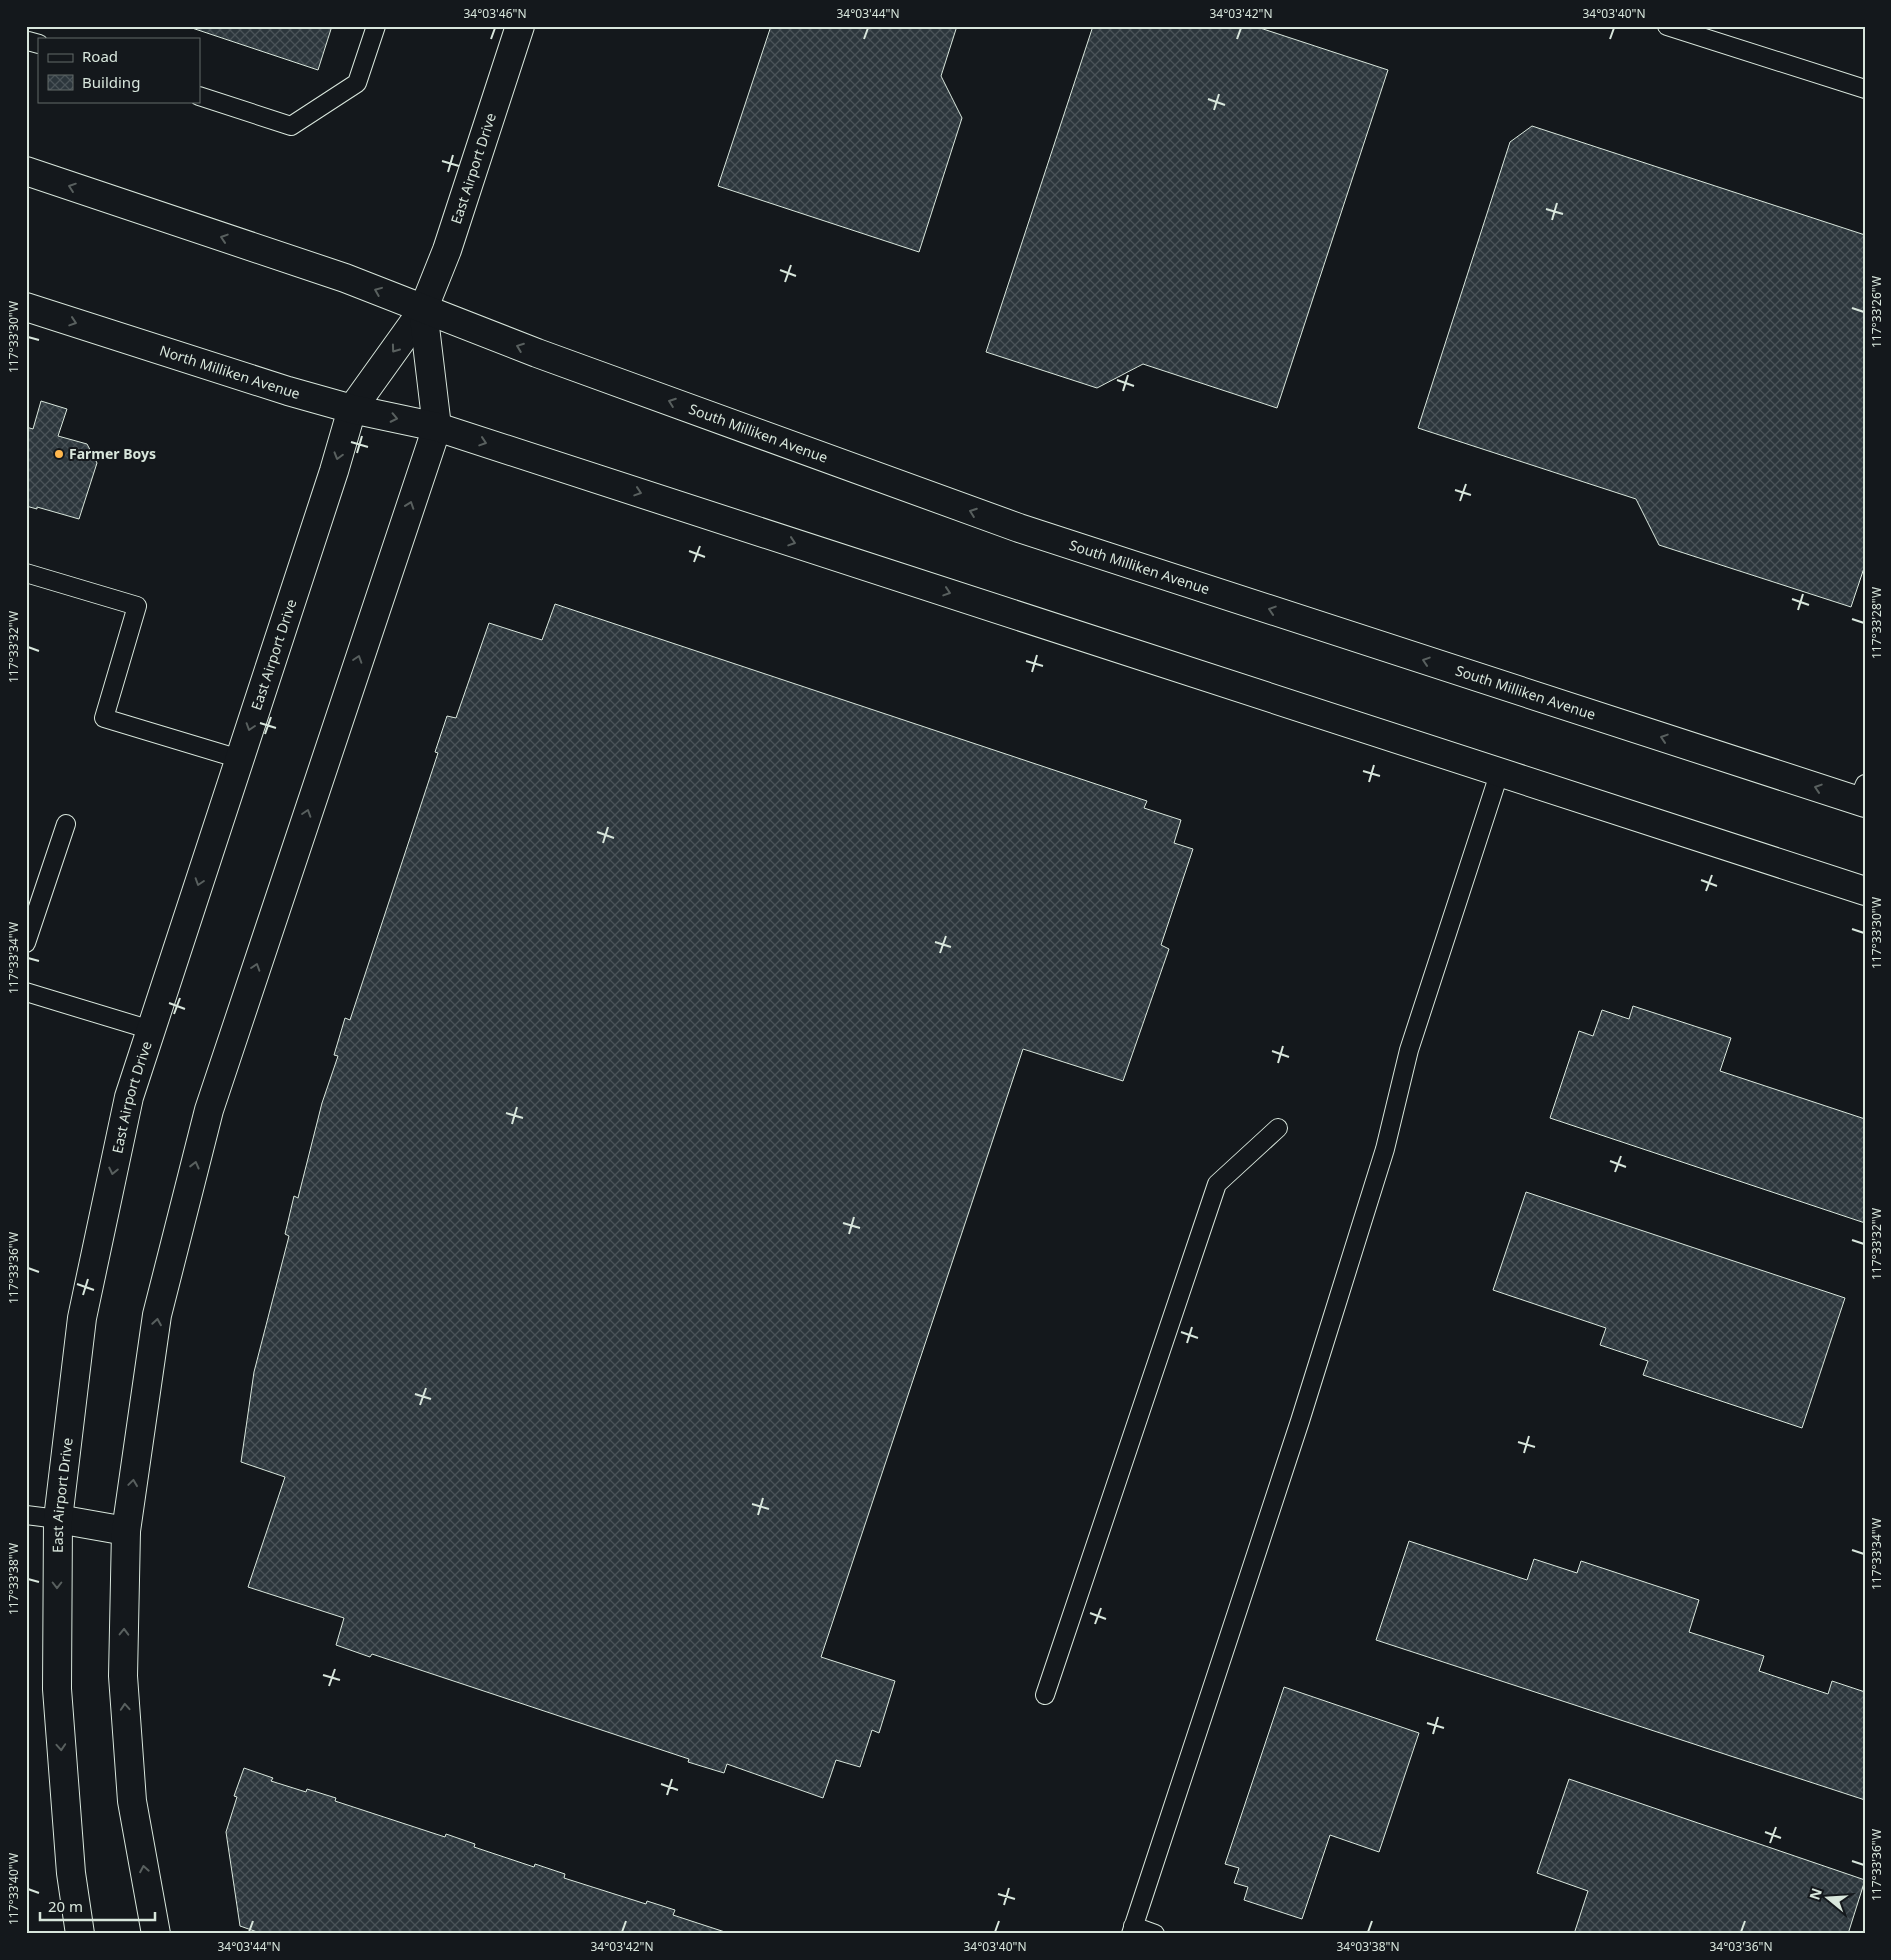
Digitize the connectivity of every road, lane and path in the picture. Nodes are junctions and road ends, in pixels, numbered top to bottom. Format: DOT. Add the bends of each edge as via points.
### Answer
graph roads {
  1 [pos="376,26"];
  2 [pos="520,26"];
  3 [pos="1667,26"];
  4 [pos="1865,89"];
  5 [pos="200,96"];
  6 [pos="26,171"];
  7 [pos="26,307"];
  8 [pos="423,310"];
  9 [pos="352,409"];
  10 [pos="437,427"];
  11 [pos="26,573"];
  12 [pos="240,759"];
  13 [pos="1500,771"];
  14 [pos="1863,796"];
  15 [pos="66,824"];
  16 [pos="1865,891"];
  17 [pos="26,943"];
  18 [pos="26,992"];
  19 [pos="151,1030"];
  20 [pos="1278,1128"];
  21 [pos="26,1515"];
  22 [pos="58,1519"];
  23 [pos="126,1531"];
  24 [pos="1046,1695"];
  25 [pos="1132,1930"];
  26 [pos="80,1934"];
  27 [pos="156,1934"];
  28 [pos="1155,1934"];
  1 -- 5 [label="lane" via="357,83 291,126"];
  2 -- 8 [label="main road, East Airport Drive" via="447,250"];
  3 -- 4 [label="lane"];
  8 -- 6 [label="main road, one-way" via="345,278"];
  7 -- 9 [label="main road, North Milliken Avenue, one-way"];
  8 -- 9 [label="main road, East Airport Drive, one-way"];
  8 -- 10 [label="main road, East Airport Drive"];
  14 -- 8 [label="main road, South Milliken Avenue, one-way" via="1019,528"];
  9 -- 10 [label="main road, North Milliken Avenue, one-way"];
  9 -- 12 [label="main road, East Airport Drive, one-way"];
  10 -- 13 [label="main road, one-way"];
  23 -- 10 [label="main road, East Airport Drive, one-way" via="158,1315 209,1110"];
  11 -- 12 [label="lane" via="137,606 104,718"];
  12 -- 19 [label="main road, East Airport Drive, one-way"];
  13 -- 16 [label="main road"];
  13 -- 25 [label="lane" via="1409,1050 1385,1149 1300,1421"];
  15 -- 17 [label="lane"];
  18 -- 19 [label="lane"];
  19 -- 22 [label="main road, East Airport Drive, one-way" via="129,1096 82,1318"];
  20 -- 24 [label="lane" via="1217,1184"];
  21 -- 22 [label="lane"];
  22 -- 23 [label="main road"];
  22 -- 26 [label="main road, East Airport Drive, one-way" via="57,1689 71,1874"];
  27 -- 23 [label="main road, East Airport Drive, one-way" via="131,1792 123,1676"];
  25 -- 28 [label="lane"];
}
